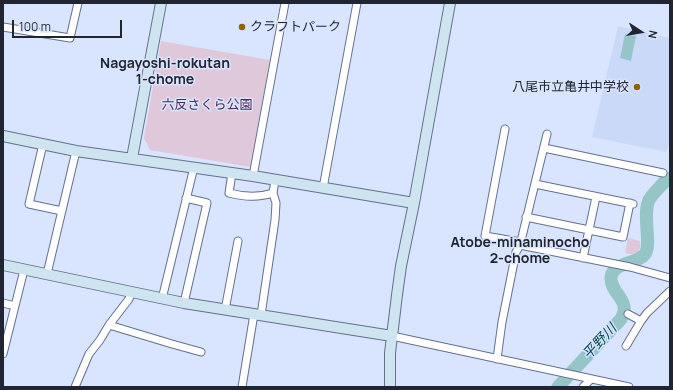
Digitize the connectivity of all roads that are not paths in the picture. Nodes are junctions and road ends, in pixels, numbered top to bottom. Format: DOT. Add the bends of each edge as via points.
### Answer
graph roads {
  1 [pos="78,3"];
  2 [pos="161,3"];
  3 [pos="285,3"];
  4 [pos="357,3"];
  5 [pos="450,3"];
  6 [pos="3,27"];
  7 [pos="505,129"];
  8 [pos="547,134"];
  9 [pos="3,136"];
  10 [pos="42,144"];
  11 [pos="544,148"];
  12 [pos="76,151"];
  13 [pos="132,158"];
  14 [pos="194,167"];
  15 [pos="232,173"];
  16 [pos="662,173"];
  17 [pos="253,176"];
  18 [pos="275,180"];
  19 [pos="535,184"];
  20 [pos="323,188"];
  21 [pos="274,193"];
  22 [pos="596,197"];
  23 [pos="186,198"];
  24 [pos="414,203"];
  25 [pos="62,211"];
  26 [pos="526,217"];
  27 [pos="590,230"];
  28 [pos="238,241"];
  29 [pos="520,244"];
  30 [pos="583,258"];
  31 [pos="3,265"];
  32 [pos="24,270"];
  33 [pos="47,274"];
  34 [pos="670,278"];
  35 [pos="670,290"];
  36 [pos="131,292"];
  37 [pos="162,298"];
  38 [pos="3,303"];
  39 [pos="184,303"];
  40 [pos="15,306"];
  41 [pos="225,310"];
  42 [pos="628,314"];
  43 [pos="257,315"];
  44 [pos="641,320"];
  45 [pos="109,325"];
  46 [pos="392,336"];
  47 [pos="626,346"];
  48 [pos="4,349"];
  49 [pos="201,352"];
  50 [pos="497,359"];
  51 [pos="591,379"];
  52 [pos="606,385"];
  53 [pos="75,387"];
  54 [pos="242,387"];
  55 [pos="390,387"];
  56 [pos="583,387"];
  57 [pos="629,387"];
  1 -- 6 [label="street" via="70,38"];
  2 -- 13 [label="street"];
  3 -- 17 [label="street"];
  4 -- 20 [label="street"];
  5 -- 24 [label="street"];
  7 -- 29 [label="street" via="485,236"];
  8 -- 11 [label="street"];
  9 -- 10 [label="street"];
  10 -- 12 [label="street"];
  10 -- 25 [label="street" via="29,204"];
  11 -- 16 [label="street"];
  11 -- 19 [label="street"];
  12 -- 13 [label="street"];
  12 -- 25 [label="street"];
  13 -- 14 [label="street"];
  14 -- 15 [label="street"];
  14 -- 23 [label="street"];
  15 -- 17 [label="street"];
  15 -- 21 [label="street" via="229,193 240,196 263,196"];
  17 -- 18 [label="street"];
  18 -- 20 [label="street"];
  18 -- 21 [label="street"];
  19 -- 22 [label="street"];
  19 -- 26 [label="street"];
  20 -- 24 [label="street"];
  21 -- 43 [label="street" via="275,220"];
  22 -- 27 [label="street"];
  22 -- 27 [label="street" via="632,204 623,237"];
  23 -- 37 [label="street"];
  23 -- 39 [label="street" via="207,204"];
  24 -- 46 [label="street" via="401,266"];
  25 -- 33 [label="street"];
  26 -- 27 [label="street"];
  26 -- 29 [label="street"];
  27 -- 30 [label="street"];
  28 -- 41 [label="street"];
  29 -- 30 [label="street"];
  29 -- 50 [label="street" via="514,260"];
  30 -- 34 [label="street"];
  31 -- 32 [label="street"];
  32 -- 33 [label="street"];
  32 -- 40 [label="street"];
  33 -- 36 [label="street"];
  35 -- 44 [label="street"];
  36 -- 37 [label="street"];
  36 -- 45 [label="street" via="129,299"];
  37 -- 39 [label="street"];
  38 -- 40 [label="street"];
  39 -- 41 [label="street"];
  40 -- 48 [label="street"];
  41 -- 43 [label="street"];
  42 -- 44 [label="street"];
  43 -- 46 [label="street"];
  43 -- 54 [label="street"];
  44 -- 47 [label="street"];
  45 -- 49 [label="street"];
  45 -- 53 [label="street" via="89,354"];
  46 -- 50 [label="street"];
  46 -- 55 [label="street"];
  50 -- 51 [label="street"];
  51 -- 52 [label="street"];
  51 -- 56 [label="street"];
  52 -- 57 [label="street"];
}
